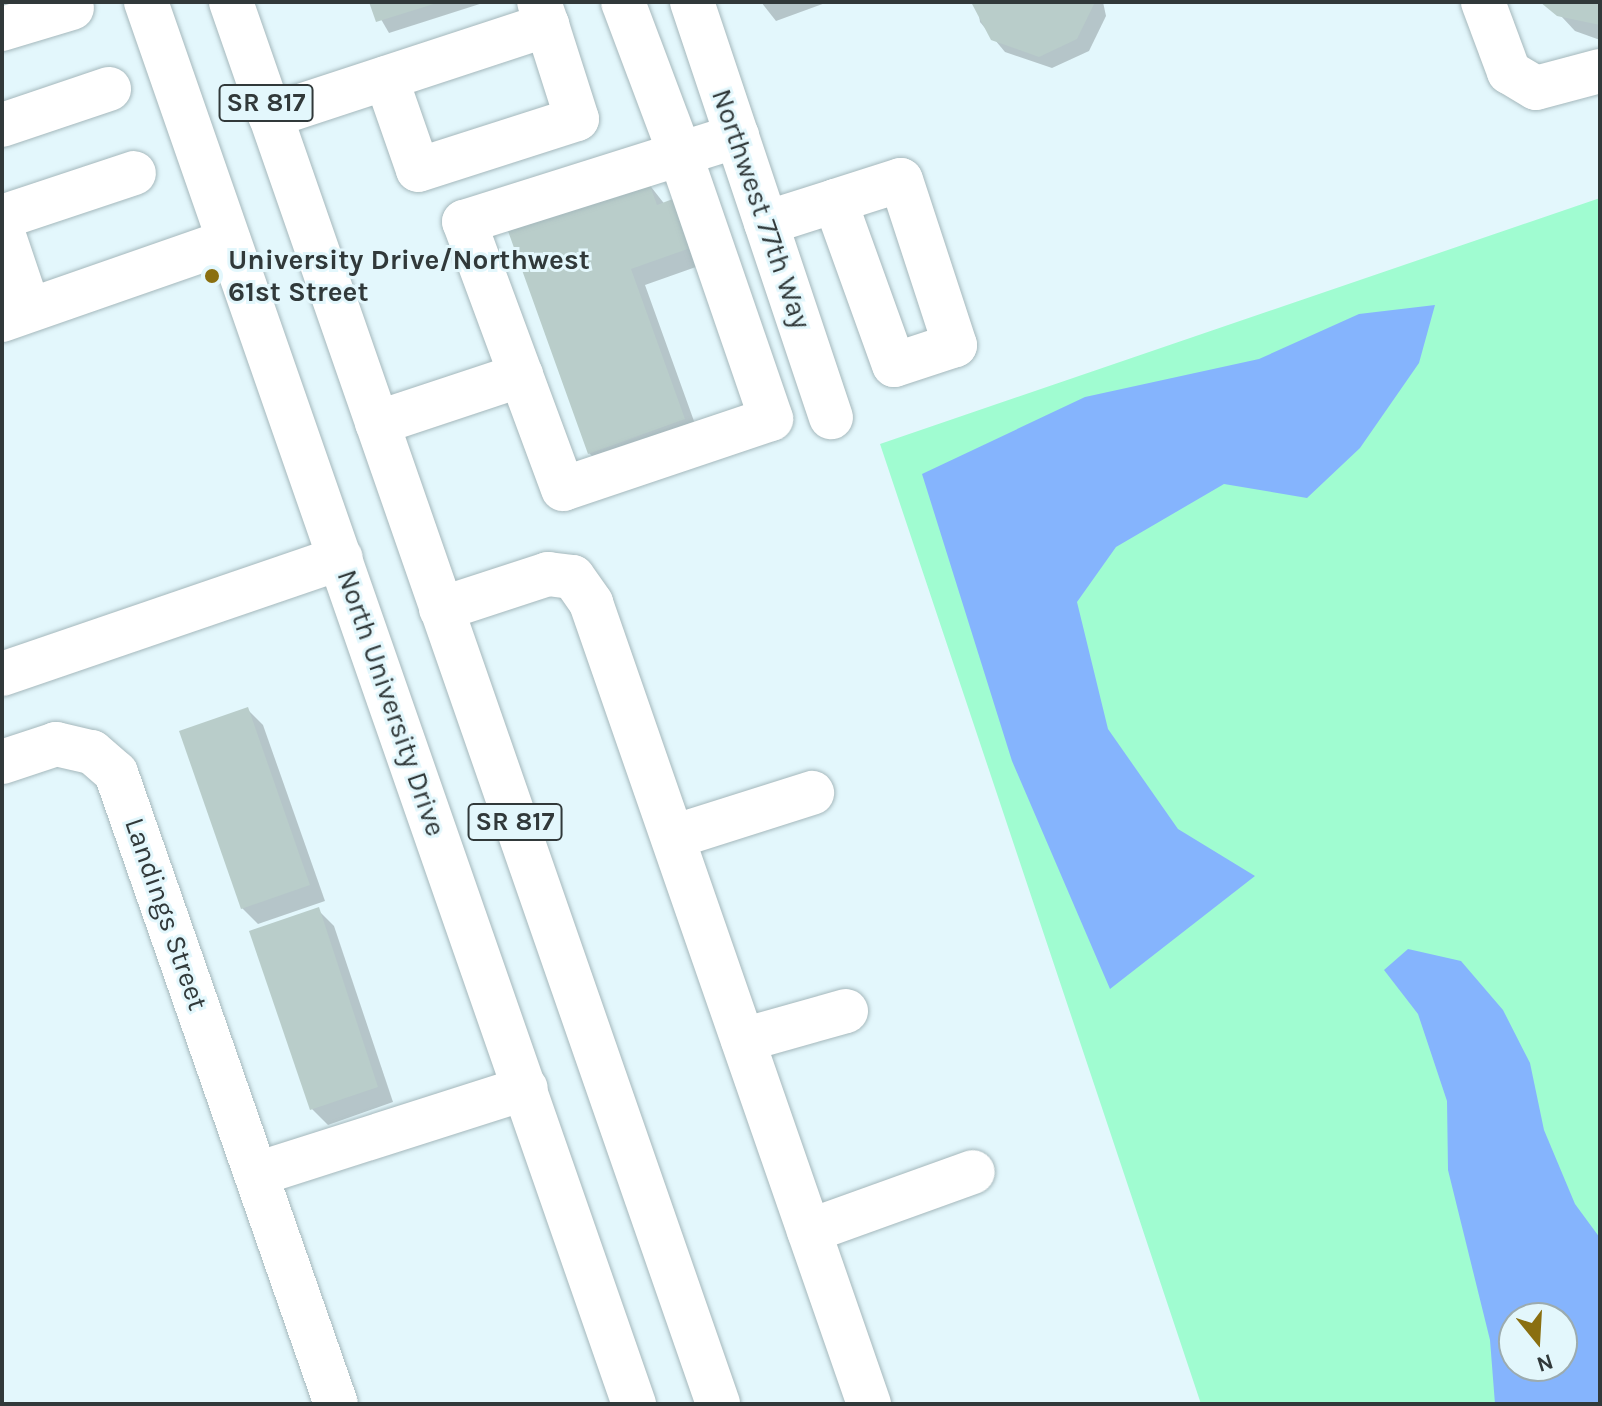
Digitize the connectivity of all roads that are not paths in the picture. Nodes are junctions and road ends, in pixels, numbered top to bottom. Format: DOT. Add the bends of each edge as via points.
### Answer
graph roads {
  1 [pos="146,2"];
  2 [pos="231,2"];
  3 [pos="623,2"];
  4 [pos="692,2"];
  5 [pos="1483,2"];
  6 [pos="72,8"];
  7 [pos="543,14"];
  8 [pos="2,29"];
  9 [pos="1600,71"];
  10 [pos="386,78"];
  11 [pos="109,89"];
  12 [pos="270,116"];
  13 [pos="2,125"];
  14 [pos="737,136"];
  15 [pos="680,154"];
  16 [pos="134,173"];
  17 [pos="835,201"];
  18 [pos="2,217"];
  19 [pos="766,223"];
  20 [pos="2,230"];
  21 [pos="229,241"];
  22 [pos="16,315"];
  23 [pos="516,362"];
  24 [pos="372,409"];
  25 [pos="831,417"];
  26 [pos="341,558"];
  27 [pos="441,609"];
  28 [pos="2,674"];
  29 [pos="2,762"];
  30 [pos="812,793"];
  31 [pos="673,837"];
  32 [pos="846,1011"];
  33 [pos="743,1040"];
  34 [pos="526,1088"];
  35 [pos="973,1172"];
  36 [pos="257,1174"];
  37 [pos="809,1231"];
  38 [pos="336,1404"];
  39 [pos="634,1404"];
  40 [pos="718,1404"];
  41 [pos="869,1404"];
  1 -- 21 [label="main road, North University Drive / SR 817"];
  2 -- 12 [label="main road, SR 817"];
  3 -- 15 [label="main road"];
  4 -- 14 [label="main road, Northwest 77th Way"];
  5 -- 9 [label="main road" via="1509,72 1536,88"];
  6 -- 8 [label="main road"];
  7 -- 10 [label="main road"];
  7 -- 10 [label="main road" via="577,119 418,170"];
  10 -- 12 [label="main road"];
  11 -- 13 [label="main road"];
  12 -- 24 [label="main road, SR 817"];
  14 -- 15 [label="main road"];
  14 -- 19 [label="main road, Northwest 77th Way"];
  15 -- 23 [label="main road" via="464,222"];
  15 -- 23 [label="main road" via="771,419 563,489"];
  16 -- 18 [label="main road"];
  17 -- 19 [label="main road"];
  19 -- 25 [label="main road, Northwest 77th Way"];
  20 -- 22 [label="main road"];
  21 -- 22 [label="main road"];
  21 -- 26 [label="main road, North University Drive / SR 817"];
  23 -- 24 [label="main road"];
  24 -- 27 [label="main road, SR 817"];
  26 -- 28 [label="main road"];
  26 -- 34 [label="main road, North University Drive / SR 817"];
  27 -- 31 [label="main road" via="548,574 573,577 591,603"];
  27 -- 40 [label="main road, SR 817"];
  29 -- 36 [label="main road, Landings Street" via="56,744 92,752 116,773"];
  30 -- 31 [label="main road"];
  31 -- 33 [label="main road"];
  32 -- 33 [label="main road"];
  33 -- 37 [label="main road"];
  34 -- 36 [label="main road"];
  34 -- 39 [label="main road, North University Drive / SR 817"];
  35 -- 37 [label="main road"];
  36 -- 38 [label="main road, Landings Street"];
  37 -- 41 [label="main road"];
}
